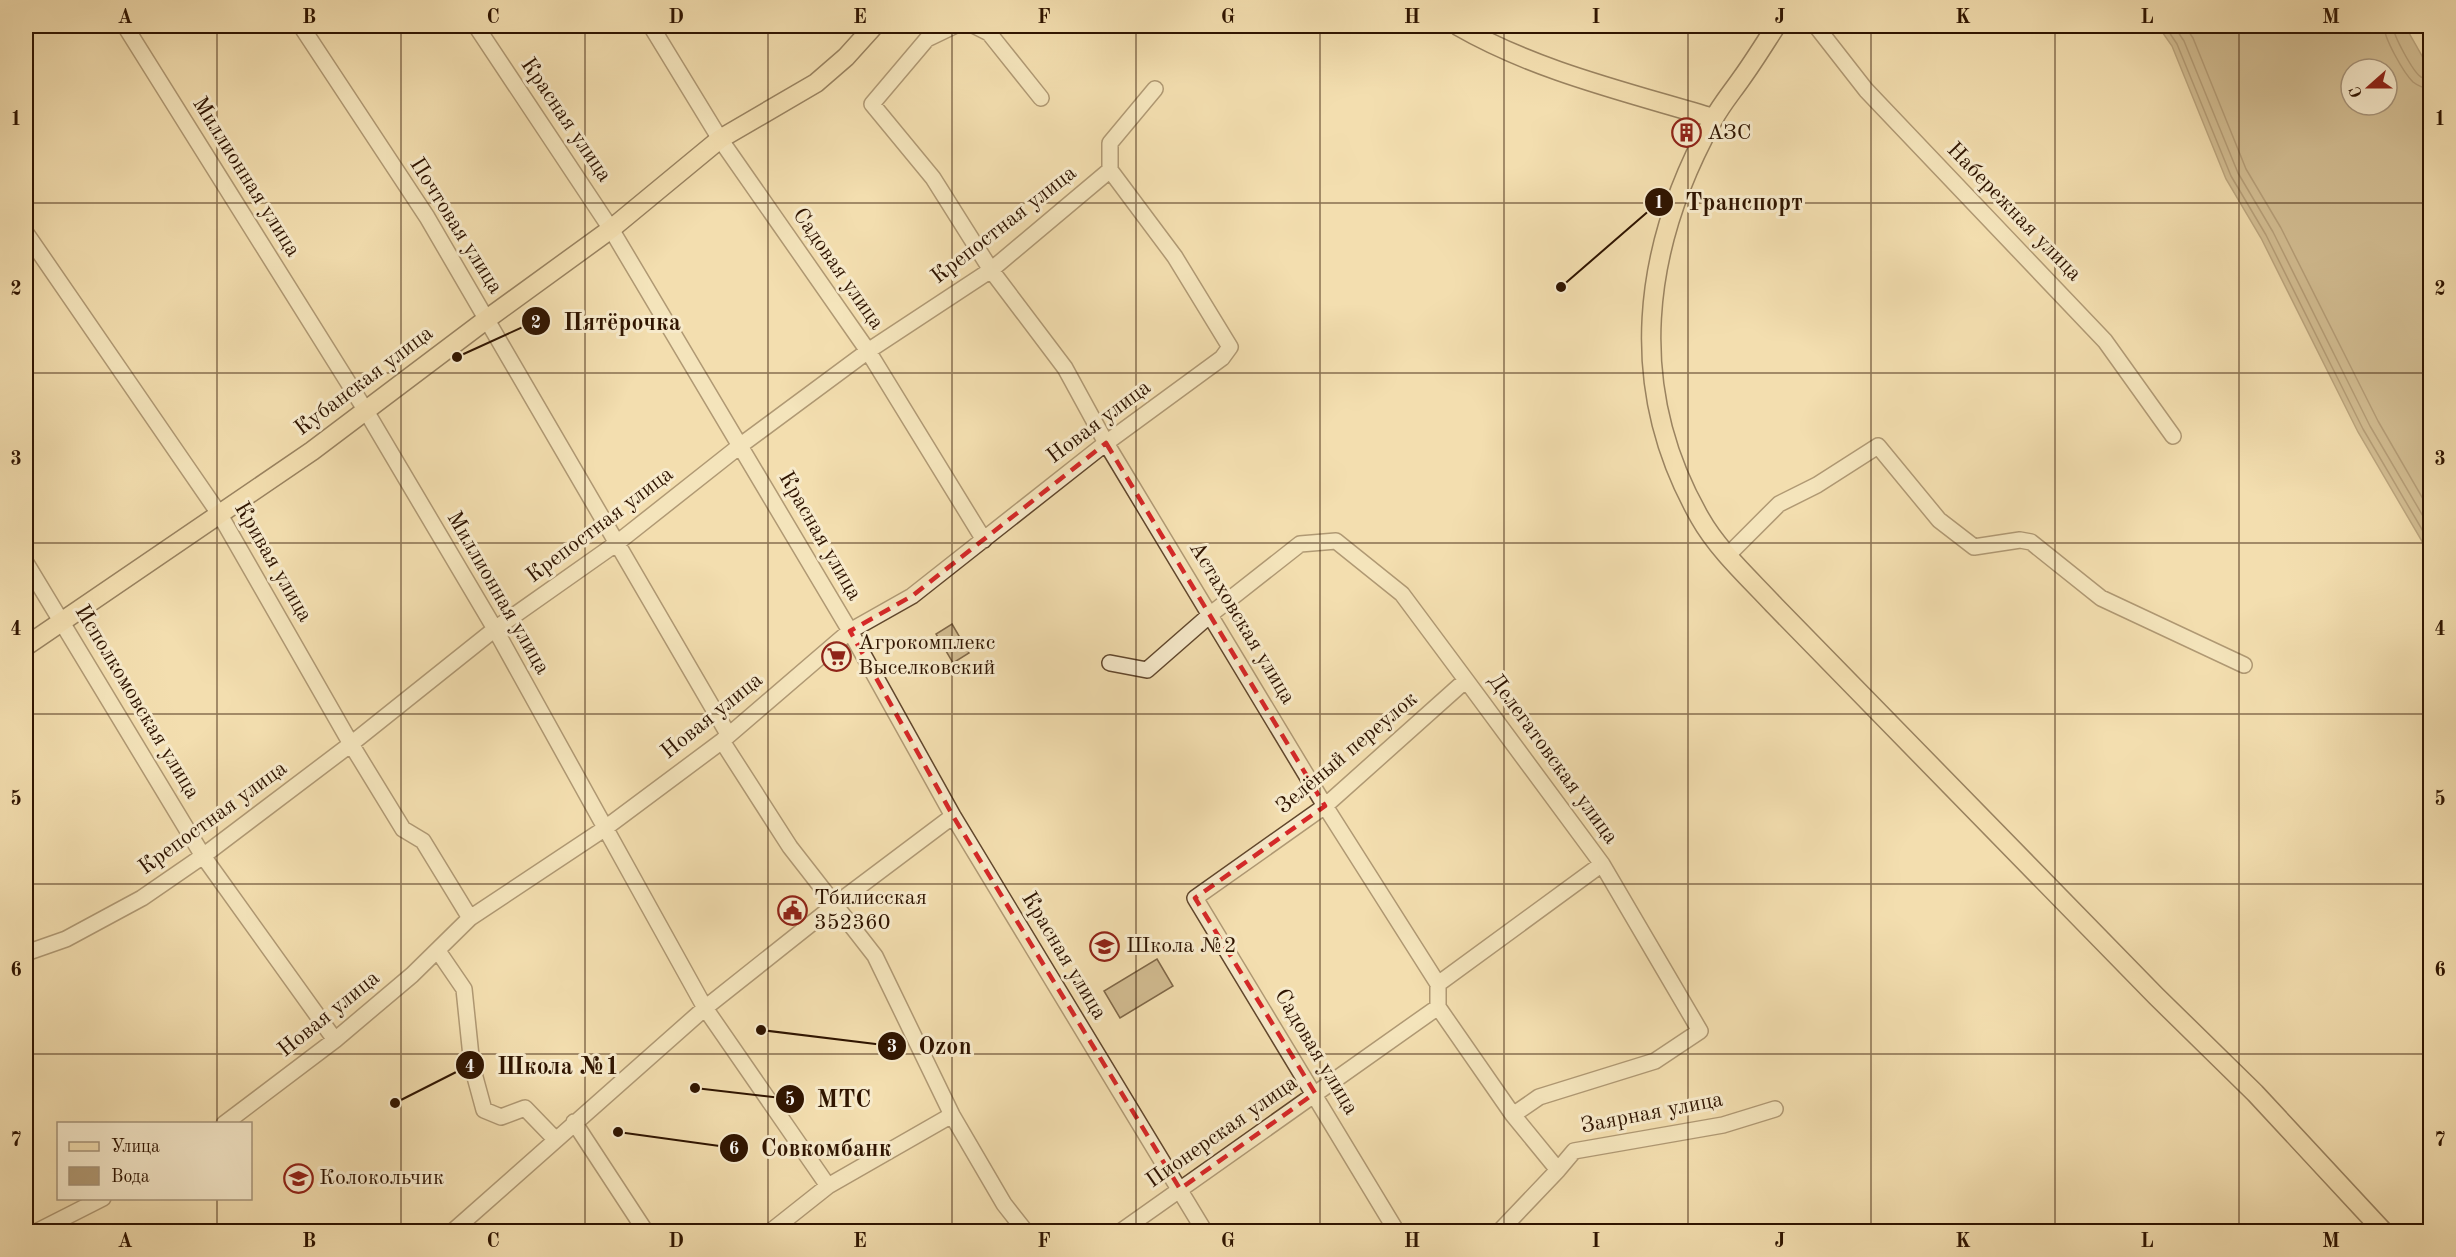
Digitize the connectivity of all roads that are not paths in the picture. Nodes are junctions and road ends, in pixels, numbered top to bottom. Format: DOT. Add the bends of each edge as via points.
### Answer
graph roads {
  1 [pos="125,26"];
  2 [pos="301,26"];
  3 [pos="476,26"];
  4 [pos="651,26"];
  5 [pos="874,26"];
  6 [pos="954,26"];
  7 [pos="975,26"];
  8 [pos="1458,26"];
  9 [pos="1776,26"];
  10 [pos="1816,26"];
  11 [pos="1155,89"];
  12 [pos="1041,98"];
  13 [pos="1713,118"];
  14 [pos="720,139"];
  15 [pos="1110,170"];
  16 [pos="612,229"];
  17 [pos="26,232"];
  18 [pos="991,270"];
  19 [pos="487,319"];
  20 [pos="868,351"];
  21 [pos="366,411"];
  22 [pos="2173,436"];
  23 [pos="1106,442"];
  24 [pos="741,445"];
  25 [pos="220,515"];
  26 [pos="984,540"];
  27 [pos="617,543"];
  28 [pos="1728,555"];
  29 [pos="26,563"];
  30 [pos="1211,614"];
  31 [pos="63,622"];
  32 [pos="495,628"];
  33 [pos="850,631"];
  34 [pos="26,646"];
  35 [pos="1110,663"];
  36 [pos="2244,664"];
  37 [pos="1466,680"];
  38 [pos="725,737"];
  39 [pos="351,744"];
  40 [pos="1325,806"];
  41 [pos="953,816"];
  42 [pos="604,829"];
  43 [pos="203,856"];
  44 [pos="1602,864"];
  45 [pos="1194,898"];
  46 [pos="836,904"];
  47 [pos="470,918"];
  48 [pos="438,951"];
  49 [pos="26,953"];
  50 [pos="1438,984"];
  51 [pos="1438,1007"];
  52 [pos="705,1008"];
  53 [pos="1700,1031"];
  54 [pos="335,1040"];
  55 [pos="1315,1093"];
  56 [pos="1775,1109"];
  57 [pos="952,1115"];
  58 [pos="1513,1115"];
  59 [pos="227,1122"];
  60 [pos="574,1122"];
  61 [pos="555,1139"];
  62 [pos="1558,1170"];
  63 [pos="828,1186"];
  64 [pos="1180,1189"];
  65 [pos="99,1200"];
  66 [pos="36,1232"];
  67 [pos="452,1232"];
  68 [pos="646,1232"];
  69 [pos="770,1232"];
  70 [pos="1026,1232"];
  71 [pos="1120,1232"];
  72 [pos="1205,1232"];
  73 [pos="1397,1232"];
  74 [pos="1499,1232"];
  75 [pos="2384,1232"];
  1 -- 21 [label="street, Миллионная улица"];
  2 -- 19 [label="street, Почтовая улица" via="427,217"];
  3 -- 16 [label="street, Красная улица"];
  4 -- 14 [label="street, Садовая улица"];
  5 -- 14 [label="main road, Кубанская улица" via="816,83"];
  6 -- 18 [label="street, Астаховская улица" via="927,39 872,104 933,178"];
  7 -- 12 [label="street" via="989,33"];
  8 -- 13 [label="main road" via="1503,50 1565,73"];
  9 -- 13 [label="main road"];
  10 -- 22 [label="street, Набережная улица" via="1866,90 2105,341"];
  11 -- 15 [label="street, Крепостная улица" via="1110,143"];
  13 -- 28 [label="main road" via="1683,180 1658,264 1650,316 1650,349 1658,405 1671,455 1701,520"];
  14 -- 16 [label="main road, Кубанская улица"];
  14 -- 20 [label="street, Садовая улица"];
  15 -- 18 [label="street, Крепостная улица"];
  15 -- 23 [label="street, Новая улица" via="1175,257 1230,347 1222,358"];
  16 -- 19 [label="main road, Кубанская улица"];
  16 -- 24 [label="street, Красная улица"];
  17 -- 25 [label="street, Кривая улица"];
  18 -- 20 [label="street, Крепостная улица"];
  18 -- 23 [label="street, Астаховская улица" via="1065,368"];
  19 -- 21 [label="main road, Кубанская улица"];
  19 -- 27 [label="street, Почтовая улица"];
  20 -- 24 [label="street, Крепостная улица"];
  20 -- 26 [label="street, Садовая улица"];
  21 -- 25 [label="main road, Кубанская улица"];
  21 -- 32 [label="street, Миллионная улица"];
  23 -- 26 [label="street, Новая улица"];
  23 -- 30 [label="street, Астаховская улица"];
  24 -- 27 [label="street, Крепостная улица"];
  24 -- 33 [label="street, Красная улица"];
  25 -- 31 [label="main road, Кубанская улица"];
  25 -- 39 [label="street, Кривая улица"];
  26 -- 33 [label="street, Новая улица" via="912,596"];
  27 -- 32 [label="street, Крепостная улица"];
  27 -- 38 [label="street, Почтовая улица"];
  28 -- 36 [label="street" via="1779,504 1818,485 1878,446 1939,520 1974,547 2031,542 2101,598"];
  28 -- 75 [label="main road" via="2255,1093"];
  29 -- 31 [label="street, Исполкомовская улица"];
  30 -- 35 [label="street" via="1148,670"];
  30 -- 37 [label="street, Делегатовская улица" via="1300,544 1335,541 1402,594"];
  30 -- 40 [label="street, Астаховская улица"];
  31 -- 34 [label="main road, Кубанская улица"];
  31 -- 43 [label="street, Исполкомовская улица"];
  32 -- 39 [label="street, Крепостная улица"];
  32 -- 42 [label="street, Миллионная улица"];
  33 -- 38 [label="street, Новая улица"];
  33 -- 41 [label="street, Красная улица"];
  37 -- 40 [label="street, Зелёный переулок"];
  37 -- 44 [label="street, Делегатовская улица"];
  38 -- 42 [label="street, Новая улица"];
  38 -- 46 [label="street, Почтовая улица" via="790,847"];
  39 -- 43 [label="street, Крепостная улица"];
  39 -- 47 [label="street, Кривая улица" via="403,829 423,841"];
  40 -- 45 [label="street, Зелёный переулок"];
  40 -- 50 [label="street, Астаховская улица"];
  41 -- 46 [label="street"];
  41 -- 64 [label="street, Красная улица"];
  42 -- 47 [label="street, Новая улица"];
  42 -- 52 [label="street, Миллионная улица"];
  43 -- 49 [label="street, Крепостная улица" via="142,898 66,939"];
  43 -- 54 [label="street, Исполкомовская улица"];
  44 -- 50 [label="street"];
  44 -- 53 [label="street, Делегатовская улица"];
  45 -- 55 [label="street, Садовая улица"];
  46 -- 52 [label="street"];
  46 -- 57 [label="street, Почтовая улица" via="875,957"];
  47 -- 48 [label="street, Новая улица"];
  48 -- 54 [label="street, Новая улица"];
  48 -- 61 [label="street" via="464,989 471,1066 484,1110 501,1117 525,1108"];
  50 -- 51 [label="street"];
  51 -- 55 [label="street, Пионерская улица"];
  51 -- 58 [label="street"];
  52 -- 60 [label="street"];
  52 -- 63 [label="street, Миллионная улица"];
  53 -- 58 [label="street, Заярная улица" via="1655,1061 1539,1096"];
  54 -- 59 [label="street, Новая улица"];
  55 -- 64 [label="street, Пионерская улица"];
  55 -- 73 [label="street, Садовая улица"];
  56 -- 62 [label="street, Заярная улица" via="1723,1125 1574,1150"];
  57 -- 63 [label="street"];
  57 -- 70 [label="street, Почтовая улица" via="1004,1204"];
  58 -- 62 [label="street"];
  60 -- 61 [label="street"];
  60 -- 68 [label="street"];
  61 -- 67 [label="street"];
  62 -- 74 [label="street, Заярная улица"];
  63 -- 69 [label="street"];
  64 -- 71 [label="street, Пионерская улица"];
  64 -- 72 [label="street, Красная улица"];
  65 -- 66 [label="street"];
}
